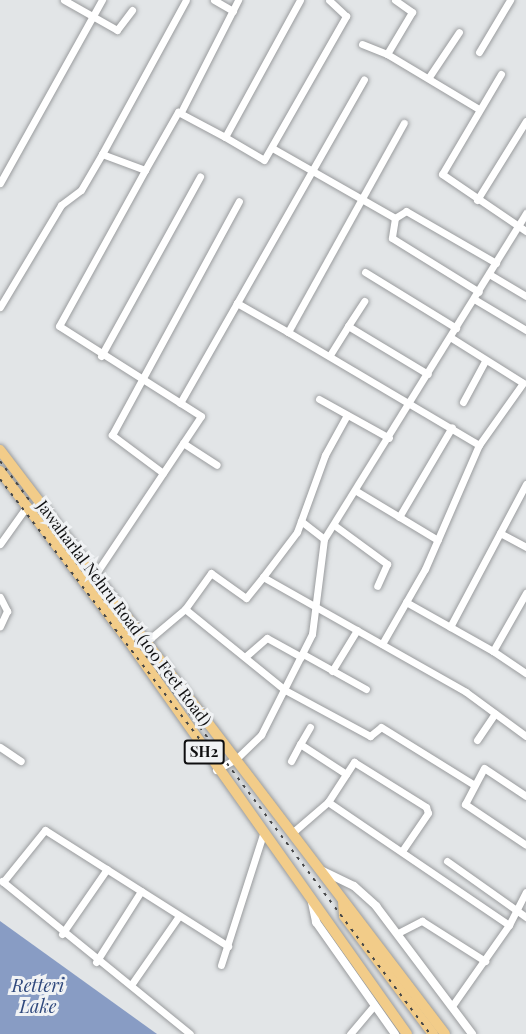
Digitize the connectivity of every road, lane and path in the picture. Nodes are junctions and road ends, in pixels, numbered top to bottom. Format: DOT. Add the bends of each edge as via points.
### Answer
graph roads {
  1 [pos="64,0"];
  2 [pos="102,0"];
  3 [pos="186,0"];
  4 [pos="214,0"];
  5 [pos="238,0"];
  6 [pos="300,0"];
  7 [pos="329,0"];
  8 [pos="395,0"];
  9 [pos="507,1"];
  10 [pos="132,10"];
  11 [pos="232,11"];
  12 [pos="92,17"];
  13 [pos="459,32"];
  14 [pos="362,44"];
  15 [pos="479,52"];
  16 [pos="387,54"];
  17 [pos="501,74"];
  18 [pos="429,77"];
  19 [pos="363,79"];
  20 [pos="479,108"];
  21 [pos="181,112"];
  22 [pos="526,121"];
  23 [pos="404,123"];
  24 [pos="225,137"];
  25 [pos="274,149"];
  26 [pos="102,154"];
  27 [pos="313,169"];
  28 [pos="145,170"];
  29 [pos="200,177"];
  30 [pos="0,183"];
  31 [pos="362,198"];
  32 [pos="477,200"];
  33 [pos="239,201"];
  34 [pos="526,213"];
  35 [pos="394,218"];
  36 [pos="518,226"];
  37 [pos="526,231"];
  38 [pos="496,263"];
  39 [pos="365,272"];
  40 [pos="489,274"];
  41 [pos="478,292"];
  42 [pos="526,296"];
  43 [pos="474,299"];
  44 [pos="364,301"];
  45 [pos="237,303"];
  46 [pos="0,307"];
  47 [pos="348,326"];
  48 [pos="456,328"];
  49 [pos="526,330"];
  50 [pos="288,332"];
  51 [pos="450,337"];
  52 [pos="330,355"];
  53 [pos="101,356"];
  54 [pos="485,361"];
  55 [pos="428,374"];
  56 [pos="142,380"];
  57 [pos="319,399"];
  58 [pos="180,402"];
  59 [pos="464,402"];
  60 [pos="411,403"];
  61 [pos="347,415"];
  62 [pos="452,427"];
  63 [pos="389,438"];
  64 [pos="183,443"];
  65 [pos="479,445"];
  66 [pos="0,450"];
  67 [pos="217,465"];
  68 [pos="0,471"];
  69 [pos="163,473"];
  70 [pos="526,484"];
  71 [pos="358,492"];
  72 [pos="27,506"];
  73 [pos="399,517"];
  74 [pos="301,521"];
  75 [pos="334,525"];
  76 [pos="500,533"];
  77 [pos="324,539"];
  78 [pos="438,540"];
  79 [pos="0,544"];
  80 [pos="526,547"];
  81 [pos="95,575"];
  82 [pos="263,577"];
  83 [pos="377,586"];
  84 [pos="526,593"];
  85 [pos="0,597"];
  86 [pos="406,602"];
  87 [pos="318,607"];
  88 [pos="184,609"];
  89 [pos="0,626"];
  90 [pos="450,627"];
  91 [pos="357,630"];
  92 [pos="146,642"];
  93 [pos="382,644"];
  94 [pos="493,651"];
  95 [pos="302,656"];
  96 [pos="245,657"];
  97 [pos="332,671"];
  98 [pos="526,673"];
  99 [pos="366,689"];
  100 [pos="285,690"];
  101 [pos="495,713"];
  102 [pos="310,727"];
  103 [pos="526,736"];
  104 [pos="477,740"];
  105 [pos="300,744"];
  106 [pos="0,747"];
  107 [pos="236,759"];
  108 [pos="21,761"];
  109 [pos="291,761"];
  110 [pos="216,770"];
  111 [pos="346,774"];
  112 [pos="473,784"];
  113 [pos="526,796"];
  114 [pos="328,801"];
  115 [pos="264,831"];
  116 [pos="292,833"];
  117 [pos="526,845"];
  118 [pos="402,851"];
  119 [pos="447,861"];
  120 [pos="107,869"];
  121 [pos="323,872"];
  122 [pos="2,881"];
  123 [pos="141,891"];
  124 [pos="526,892"];
  125 [pos="311,898"];
  126 [pos="343,900"];
  127 [pos="517,910"];
  128 [pos="179,916"];
  129 [pos="321,916"];
  130 [pos="526,917"];
  131 [pos="509,925"];
  132 [pos="398,933"];
  133 [pos="62,934"];
  134 [pos="228,946"];
  135 [pos="485,961"];
  136 [pos="96,962"];
  137 [pos="221,965"];
  138 [pos="131,985"];
  139 [pos="374,1005"];
  140 [pos="452,1006"];
  141 [pos="190,1034"];
  142 [pos="350,1034"];
  143 [pos="396,1034"];
  144 [pos="407,1034"];
  145 [pos="415,1034"];
  146 [pos="433,1034"];
  147 [pos="445,1034"];
  148 [pos="472,1034"];
  1 -- 12 [label="street"];
  2 -- 12 [label="street"];
  3 -- 26 [label="street"];
  4 -- 11 [label="street"];
  5 -- 11 [label="street"];
  6 -- 24 [label="street"];
  7 -- 25 [label="street" via="346,16"];
  8 -- 16 [label="street" via="412,12"];
  9 -- 15 [label="street"];
  10 -- 12 [label="street" via="121,29"];
  11 -- 21 [label="street"];
  12 -- 30 [label="street"];
  13 -- 18 [label="street"];
  14 -- 16 [label="street"];
  16 -- 18 [label="street"];
  17 -- 20 [label="street"];
  18 -- 20 [label="street"];
  19 -- 27 [label="street"];
  20 -- 32 [label="street" via="442,174"];
  21 -- 24 [label="street"];
  21 -- 28 [label="street"];
  22 -- 32 [label="street"];
  23 -- 31 [label="street"];
  24 -- 25 [label="street" via="264,160"];
  25 -- 27 [label="street"];
  26 -- 28 [label="street"];
  26 -- 46 [label="street" via="81,190 61,205"];
  27 -- 31 [label="street"];
  27 -- 45 [label="street"];
  28 -- 53 [label="street" via="59,326"];
  29 -- 53 [label="street"];
  31 -- 35 [label="street"];
  31 -- 50 [label="street"];
  32 -- 36 [label="street"];
  33 -- 56 [label="street"];
  34 -- 36 [label="street"];
  35 -- 38 [label="street" via="406,211"];
  35 -- 41 [label="street" via="392,238"];
  36 -- 37 [label="street"];
  36 -- 38 [label="street"];
  38 -- 40 [label="street"];
  39 -- 48 [label="street"];
  40 -- 41 [label="street"];
  40 -- 42 [label="street"];
  41 -- 43 [label="street"];
  43 -- 48 [label="street"];
  43 -- 49 [label="street"];
  44 -- 47 [label="street"];
  45 -- 50 [label="street"];
  45 -- 58 [label="street"];
  47 -- 52 [label="street"];
  47 -- 55 [label="street"];
  48 -- 51 [label="street"];
  50 -- 52 [label="street"];
  51 -- 54 [label="street"];
  51 -- 55 [label="street"];
  52 -- 60 [label="street"];
  53 -- 56 [label="street"];
  54 -- 59 [label="street"];
  54 -- 65 [label="street" via="523,383"];
  55 -- 60 [label="street"];
  56 -- 58 [label="street"];
  56 -- 69 [label="street" via="112,435"];
  57 -- 61 [label="street"];
  58 -- 64 [label="street" via="201,416"];
  60 -- 62 [label="street"];
  60 -- 63 [label="street"];
  61 -- 63 [label="street"];
  61 -- 74 [label="street" via="325,455"];
  62 -- 65 [label="street"];
  62 -- 73 [label="street"];
  63 -- 71 [label="street"];
  64 -- 67 [label="street"];
  64 -- 69 [label="street"];
  65 -- 78 [label="street"];
  66 -- 81 [label="main road, Jawaharlal Nehru Road (100 Feet Road) / SH2"];
  68 -- 72 [label="main road, Jawaharlal Nehru Road (100 Feet Road) / SH2"];
  69 -- 81 [label="street"];
  70 -- 76 [label="street"];
  71 -- 73 [label="street"];
  71 -- 75 [label="street"];
  72 -- 79 [label="street"];
  72 -- 110 [label="main road, Jawaharlal Nehru Road (100 Feet Road) / SH2" via="134,647"];
  73 -- 78 [label="street"];
  74 -- 77 [label="street"];
  74 -- 82 [label="street"];
  75 -- 77 [label="street"];
  75 -- 83 [label="street" via="387,564"];
  76 -- 80 [label="street"];
  76 -- 90 [label="street"];
  77 -- 87 [label="street"];
  78 -- 86 [label="street"];
  81 -- 92 [label="main road, Jawaharlal Nehru Road (100 Feet Road) / SH2"];
  82 -- 87 [label="street"];
  82 -- 88 [label="street" via="246,598 211,573"];
  84 -- 94 [label="street"];
  85 -- 89 [label="street" via="8,611"];
  86 -- 90 [label="street"];
  86 -- 93 [label="street"];
  87 -- 91 [label="street"];
  87 -- 95 [label="street"];
  88 -- 92 [label="street"];
  88 -- 96 [label="street"];
  90 -- 94 [label="street"];
  91 -- 93 [label="street"];
  91 -- 97 [label="street"];
  92 -- 107 [label="main road, Jawaharlal Nehru Road (100 Feet Road) / SH2"];
  93 -- 101 [label="street"];
  94 -- 98 [label="street"];
  95 -- 96 [label="street" via="267,638"];
  95 -- 97 [label="street"];
  95 -- 100 [label="street"];
  96 -- 100 [label="street"];
  97 -- 99 [label="street"];
  100 -- 107 [label="street" via="261,735"];
  100 -- 112 [label="street" via="370,736 381,727"];
  101 -- 103 [label="street"];
  101 -- 104 [label="street"];
  102 -- 105 [label="street"];
  105 -- 109 [label="street"];
  105 -- 111 [label="street"];
  106 -- 108 [label="street"];
  107 -- 110 [label="street"];
  107 -- 116 [label="main road, Jawaharlal Nehru Road (100 Feet Road) / SH2"];
  110 -- 115 [label="main road, Jawaharlal Nehru Road (100 Feet Road) / SH2"];
  111 -- 114 [label="street"];
  111 -- 118 [label="street" via="354,762 428,809"];
  112 -- 113 [label="street" via="484,768"];
  112 -- 117 [label="street" via="465,804"];
  114 -- 116 [label="street"];
  114 -- 118 [label="street"];
  115 -- 125 [label="main road, Jawaharlal Nehru Road (100 Feet Road) / SH2"];
  115 -- 134 [label="street"];
  116 -- 121 [label="main road, Jawaharlal Nehru Road (100 Feet Road) / SH2"];
  118 -- 131 [label="street"];
  119 -- 127 [label="street"];
  120 -- 122 [label="street" via="45,830"];
  120 -- 123 [label="street"];
  120 -- 133 [label="street"];
  121 -- 126 [label="main road, Jawaharlal Nehru Road (100 Feet Road) / SH2"];
  121 -- 132 [label="street" via="354,886"];
  122 -- 133 [label="street"];
  123 -- 128 [label="street"];
  123 -- 136 [label="street"];
  124 -- 127 [label="street"];
  125 -- 129 [label="main road, Jawaharlal Nehru Road (100 Feet Road) / SH2"];
  125 -- 139 [label="street" via="316,922"];
  126 -- 146 [label="main road" via="344,916"];
  126 -- 147 [label="main road, Jawaharlal Nehru Road (100 Feet Road) / SH2"];
  127 -- 130 [label="street"];
  127 -- 131 [label="street"];
  128 -- 134 [label="street"];
  128 -- 138 [label="street"];
  129 -- 144 [label="main road, Jawaharlal Nehru Road (100 Feet Road) / SH2"];
  129 -- 145 [label="main road" via="335,926"];
  131 -- 135 [label="street"];
  132 -- 135 [label="street" via="422,921"];
  132 -- 140 [label="street"];
  133 -- 136 [label="street"];
  134 -- 137 [label="street"];
  135 -- 140 [label="street"];
  136 -- 138 [label="street"];
  138 -- 141 [label="street"];
  139 -- 142 [label="street"];
  139 -- 143 [label="street"];
  140 -- 148 [label="street"];
}
